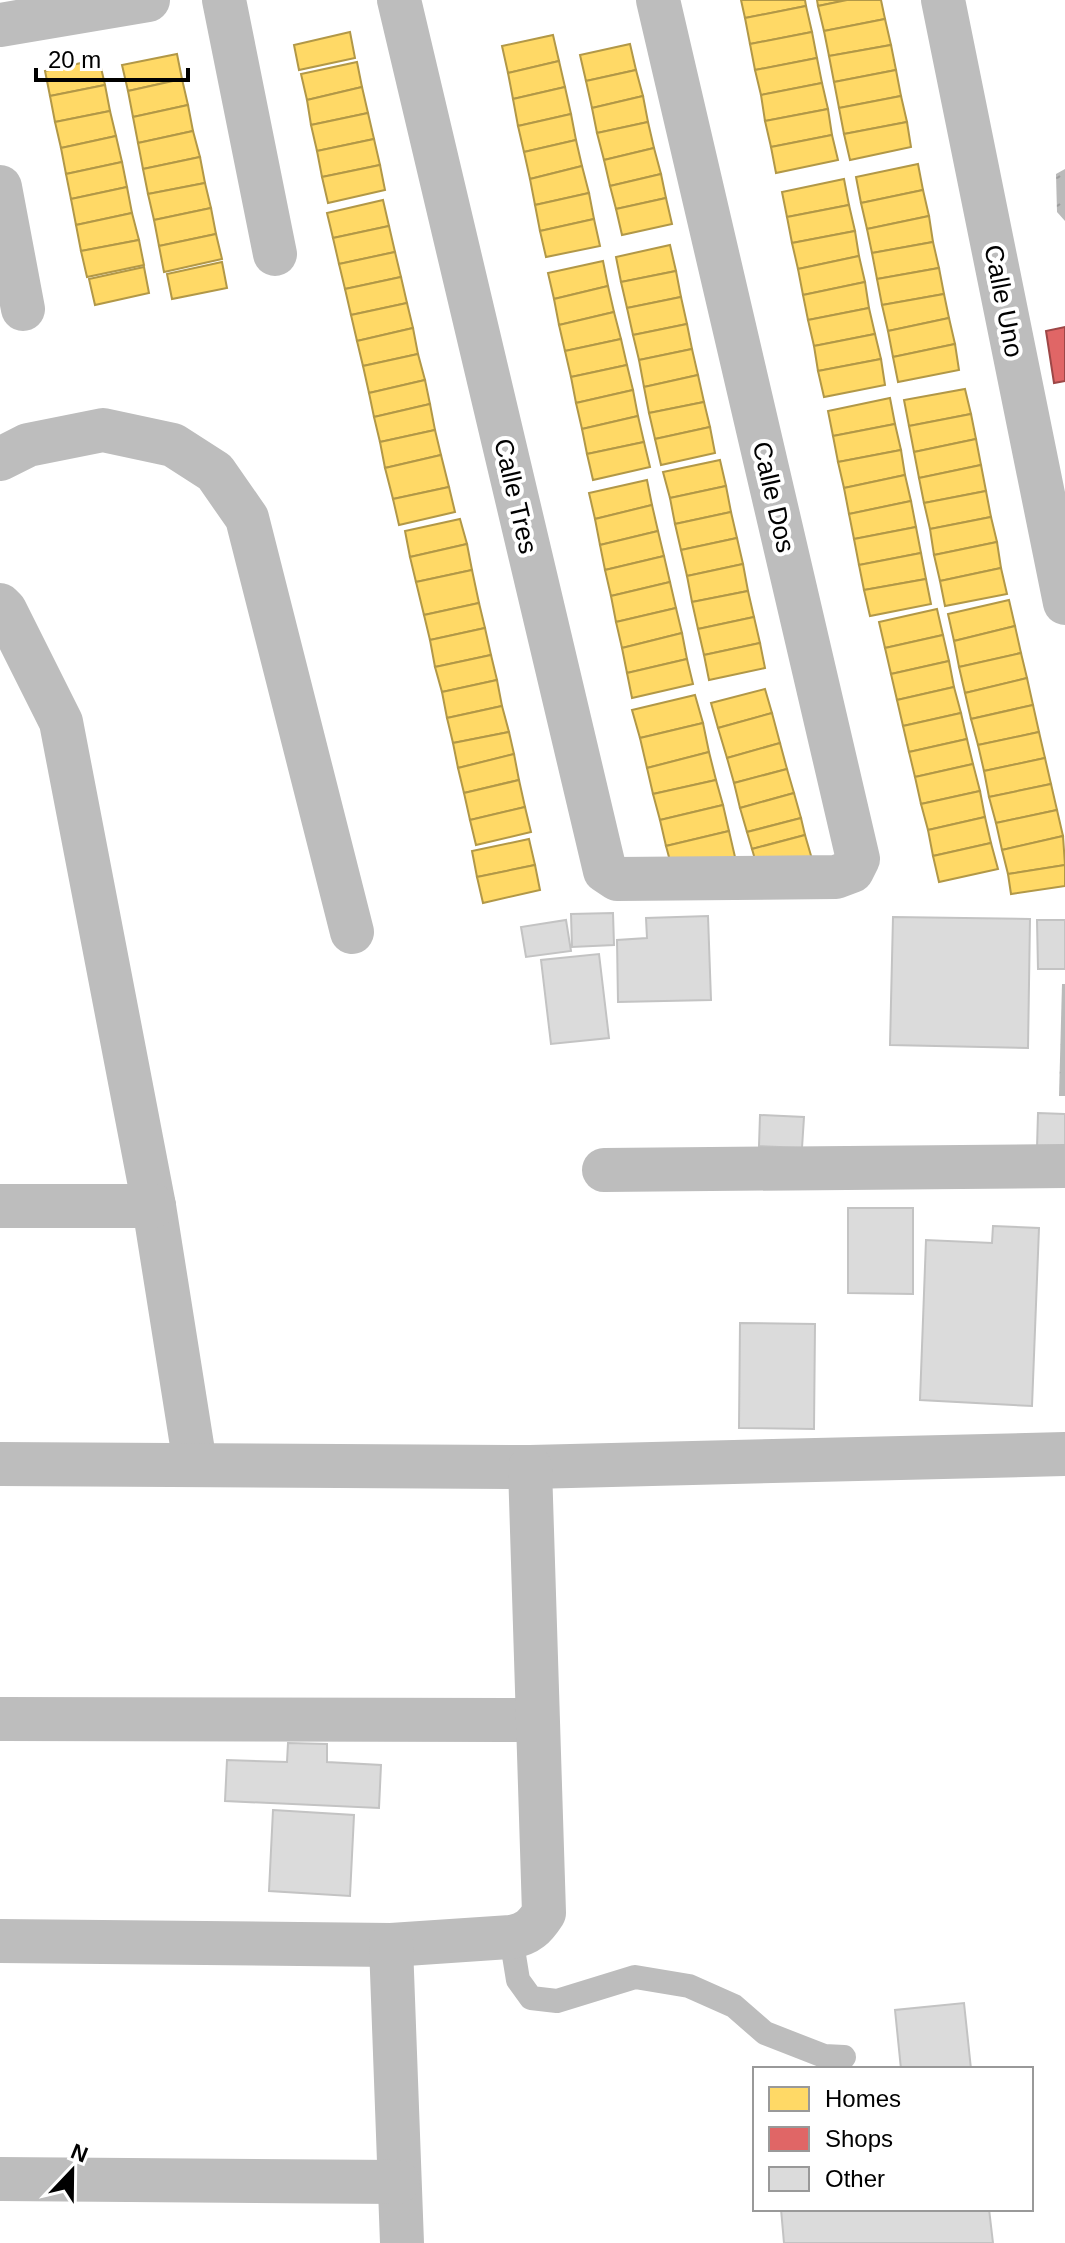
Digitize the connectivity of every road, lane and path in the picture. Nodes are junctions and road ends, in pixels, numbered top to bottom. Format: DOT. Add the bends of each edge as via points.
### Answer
graph roads {
  1 [pos="148,0"];
  2 [pos="224,0"];
  3 [pos="399,0"];
  4 [pos="658,0"];
  5 [pos="943,0"];
  6 [pos="0,25"];
  7 [pos="0,187"];
  8 [pos="275,254"];
  9 [pos="23,309"];
  10 [pos="0,459"];
  11 [pos="1065,603"];
  12 [pos="0,605"];
  13 [pos="727,878"];
  14 [pos="352,932"];
  15 [pos="1065,1166"];
  16 [pos="604,1170"];
  17 [pos="0,1206"];
  18 [pos="154,1206"];
  19 [pos="1065,1454"];
  20 [pos="0,1464"];
  21 [pos="195,1464"];
  22 [pos="530,1467"];
  23 [pos="0,1719"];
  24 [pos="537,1720"];
  25 [pos="511,1937"];
  26 [pos="0,1941"];
  27 [pos="391,1945"];
  28 [pos="844,2057"];
  29 [pos="0,2179"];
  30 [pos="398,2182"];
  31 [pos="402,2243"];
  1 -- 6 [label="street"];
  2 -- 8 [label="street"];
  3 -- 13 [label="street, Calle Tres" via="605,871 617,879"];
  4 -- 13 [label="street, Calle Dos" via="858,859 852,871 836,877"];
  5 -- 11 [label="street, Calle Uno"];
  7 -- 9 [label="street"];
  10 -- 14 [label="street" via="28,445 103,430 173,445 215,472 247,518"];
  12 -- 18 [label="street" via="61,722"];
  15 -- 16 [label="street"];
  17 -- 18 [label="street"];
  18 -- 21 [label="street"];
  19 -- 22 [label="street"];
  20 -- 21 [label="street"];
  21 -- 22 [label="street"];
  22 -- 24 [label="street"];
  23 -- 24 [label="street"];
  24 -- 25 [label="street" via="544,1913 525,1935"];
  25 -- 27 [label="street"];
  25 -- 28 [label="lane" via="518,1980 531,1998 557,2001 635,1977 689,1986 734,2006 765,2033 824,2056"];
  26 -- 27 [label="street"];
  27 -- 30 [label="street"];
  29 -- 30 [label="street"];
  30 -- 31 [label="street"];
}
